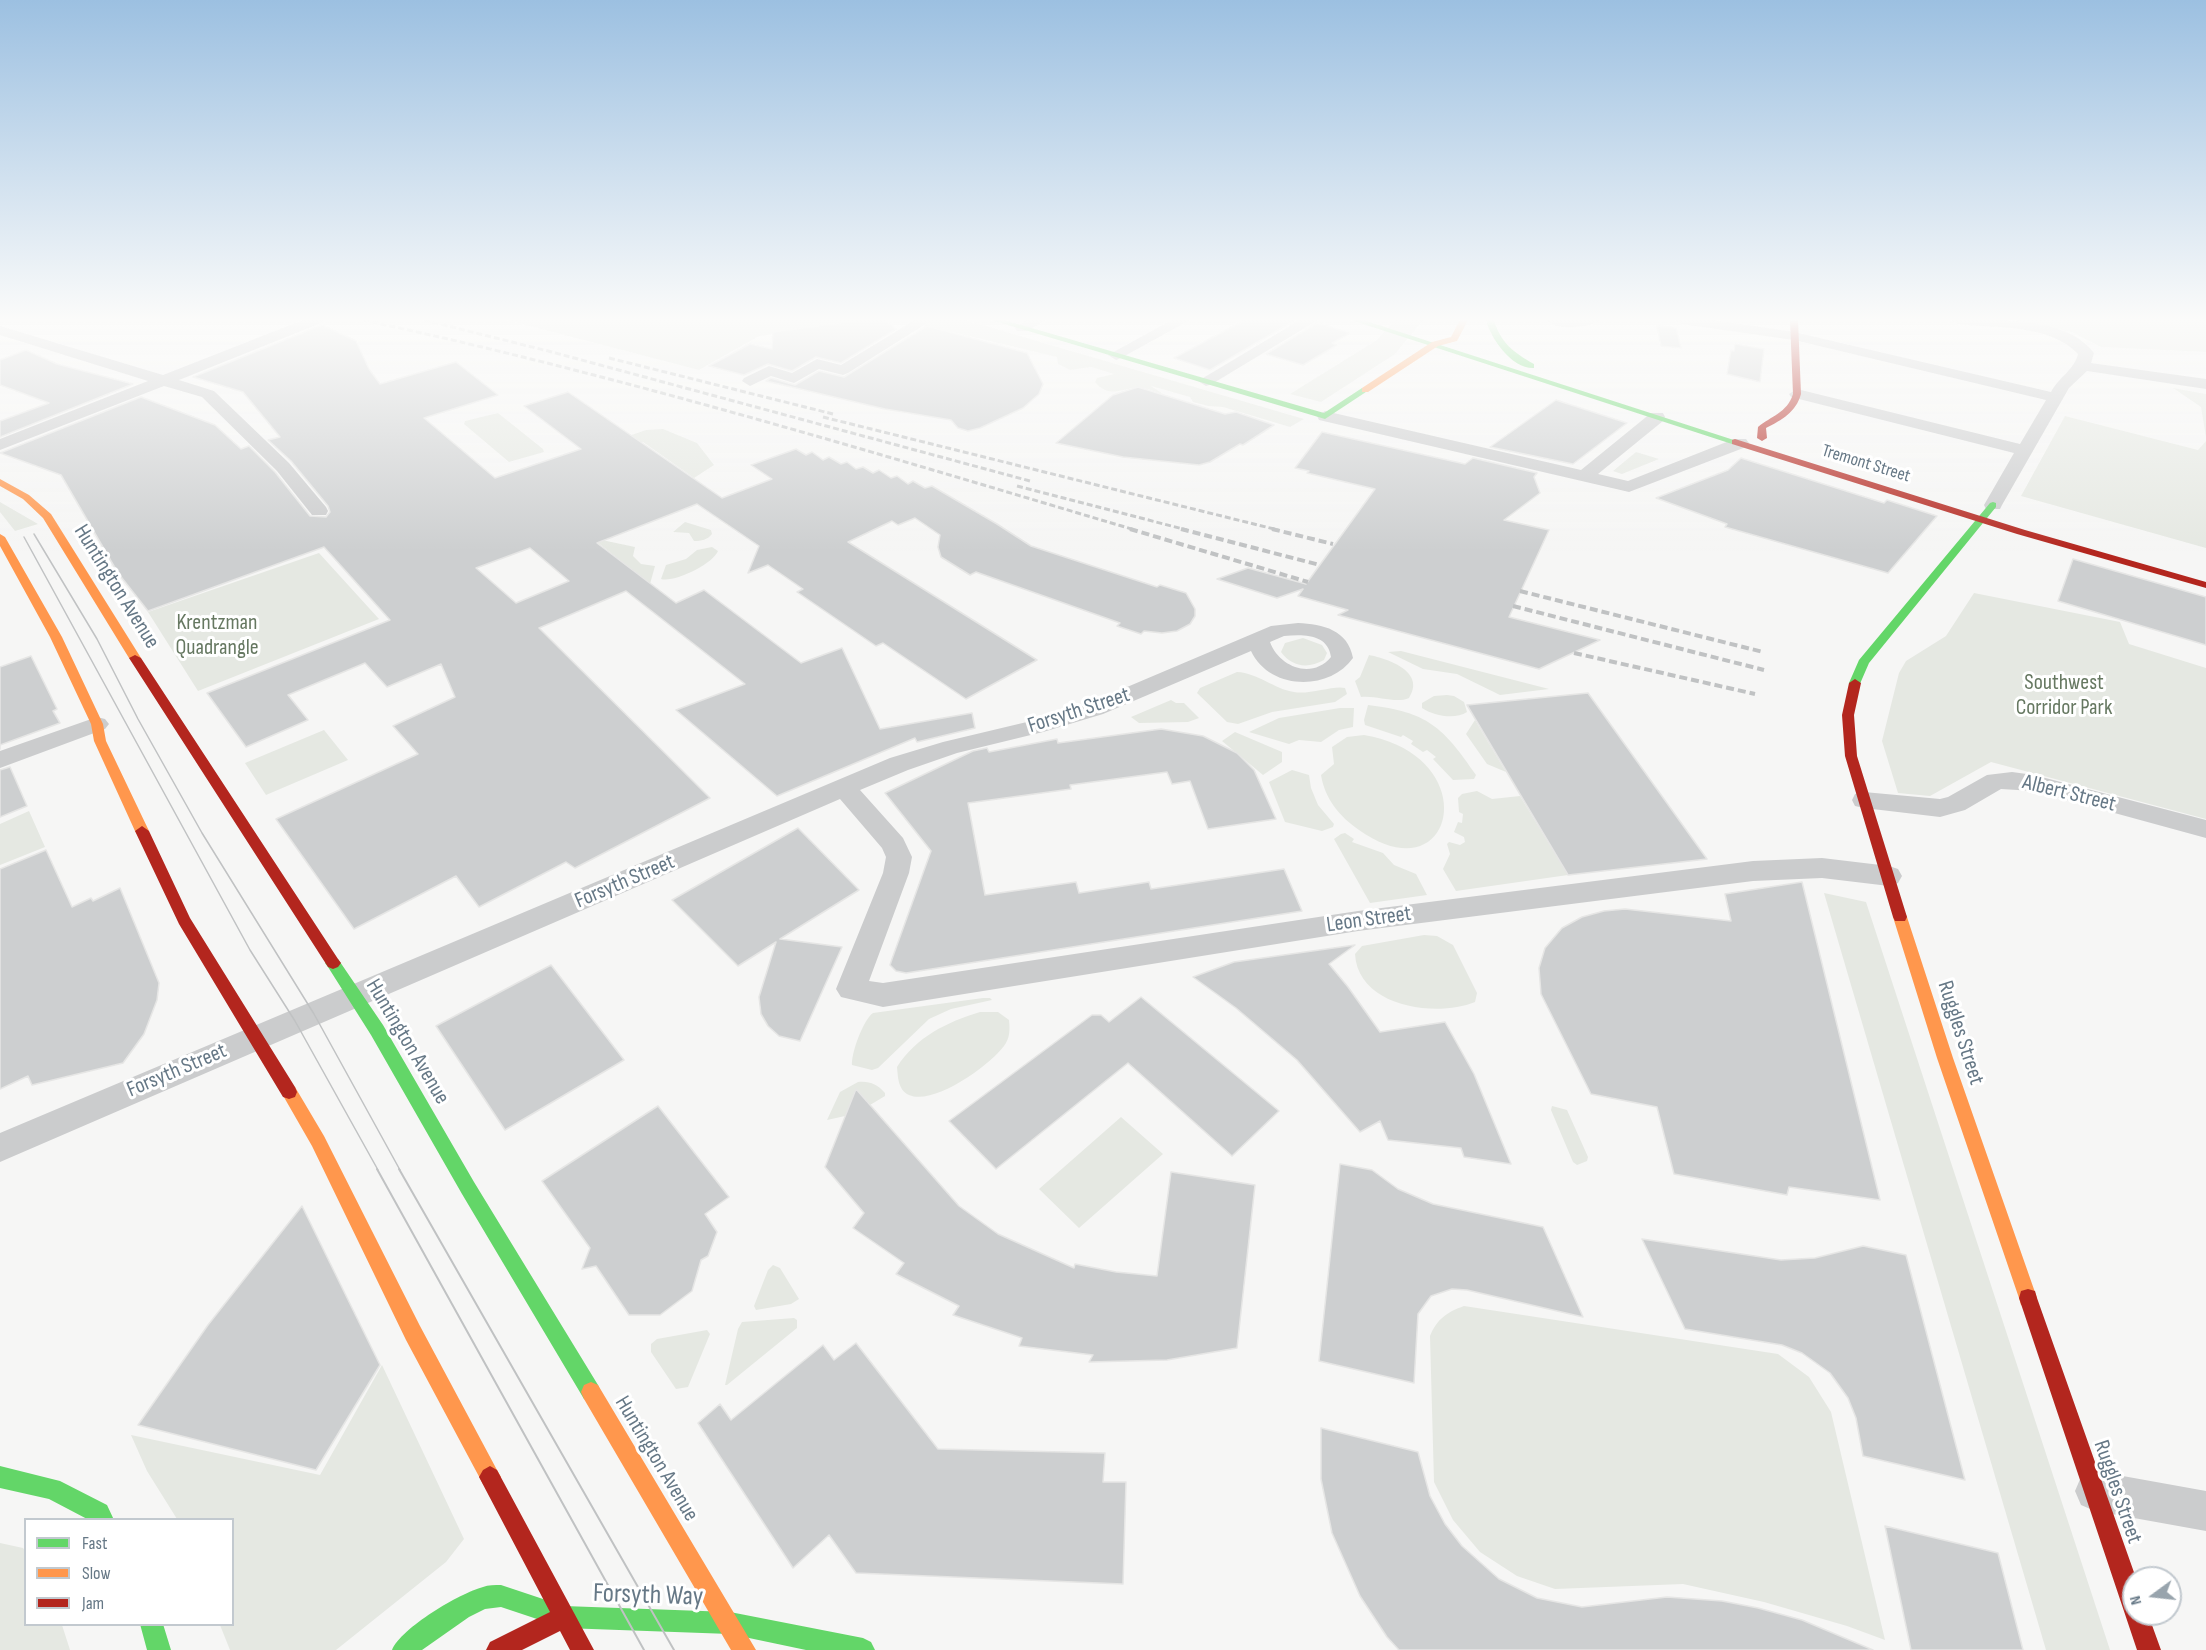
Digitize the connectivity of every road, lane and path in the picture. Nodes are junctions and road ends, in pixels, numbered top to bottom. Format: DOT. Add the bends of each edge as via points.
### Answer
graph roads {
  1 [pos="121,397"];
  2 [pos="212,397"];
  3 [pos="1260,397"];
  4 [pos="1354,397"];
  5 [pos="1594,397"];
  6 [pos="1626,397"];
  7 [pos="1796,397"];
  8 [pos="1809,397"];
  9 [pos="2052,397"];
  10 [pos="2056,398"];
  11 [pos="1325,416"];
  12 [pos="1657,417"];
  13 [pos="1762,438"];
  14 [pos="1740,443"];
  15 [pos="0,445"];
  16 [pos="2026,451"];
  17 [pos="1869,469"];
  18 [pos="1584,477"];
  19 [pos="0,482"];
  20 [pos="1974,500"];
  21 [pos="1999,507"];
  22 [pos="319,511"];
  23 [pos="1982,519"];
  24 [pos="0,537"];
  25 [pos="2206,585"];
  26 [pos="1258,641"];
  27 [pos="97,724"];
  28 [pos="0,760"];
  29 [pos="844,788"];
  30 [pos="1864,800"];
  31 [pos="2206,829"];
  32 [pos="1889,876"];
  33 [pos="355,996"];
  34 [pos="256,1038"];
  35 [pos="0,1148"];
  36 [pos="0,1477"];
  37 [pos="2095,1491"];
  38 [pos="2206,1511"];
  39 [pos="102,1518"];
  40 [pos="2122,1570"];
  41 [pos="564,1617"];
  42 [pos="730,1623"];
  43 [pos="152,1626"];
  44 [pos="2141,1626"];
  45 [pos="159,1650"];
  46 [pos="404,1650"];
  47 [pos="498,1650"];
  48 [pos="582,1650"];
  49 [pos="744,1650"];
  50 [pos="863,1650"];
  51 [pos="2150,1650"];
  1 -- 15 [label="street"];
  2 -- 22 [label="street" via="283,467"];
  3 -- 11 [label="main road"];
  4 -- 11 [label="main road"];
  5 -- 12 [label="main road, Tremont Street"];
  6 -- 13 [label="main road, Tremont Street"];
  7 -- 13 [label="main road" via="1791,410 1762,427"];
  8 -- 16 [label="street"];
  9 -- 10 [label="street"];
  10 -- 16 [label="street"];
  11 -- 18 [label="street"];
  12 -- 14 [label="main road, Tremont Street"];
  12 -- 18 [label="street"];
  13 -- 17 [label="main road, Tremont Street"];
  14 -- 18 [label="street" via="1629,487"];
  14 -- 23 [label="main road, Tremont Street"];
  16 -- 21 [label="street"];
  19 -- 33 [label="main road, Huntington Avenue" via="26,497 47,516 167,709"];
  20 -- 21 [label="main road"];
  21 -- 23 [label="main road, Ruggles Street"];
  23 -- 25 [label="main road, Tremont Street"];
  23 -- 30 [label="main road, Ruggles Street" via="1863,662 1853,685 1847,712 1848,741"];
  24 -- 27 [label="main road" via="56,637"];
  26 -- 29 [label="street, Forsyth Street" via="1095,709 945,749"];
  27 -- 28 [label="street"];
  27 -- 34 [label="main road" via="100,741 184,920"];
  29 -- 32 [label="street, Leon Street" via="894,844 899,857 851,988 883,995 1359,921 1625,886 1798,867"];
  29 -- 33 [label="street, Forsyth Street"];
  30 -- 31 [label="street, Albert Street" via="1940,808 1956,804 1996,781 2012,780"];
  30 -- 32 [label="main road, Ruggles Street"];
  32 -- 37 [label="main road, Ruggles Street" via="1945,1058"];
  33 -- 34 [label="street, Forsyth Street"];
  33 -- 42 [label="main road, Huntington Avenue"];
  34 -- 35 [label="street, Forsyth Street"];
  34 -- 41 [label="main road" via="318,1141 413,1333"];
  36 -- 39 [label="main road" via="52,1489"];
  37 -- 38 [label="street"];
  37 -- 40 [label="main road, Ruggles Street"];
  41 -- 42 [label="main road, Forsyth Way"];
  41 -- 46 [label="main road, Forsyth Way" via="501,1596 483,1598 437,1624"];
  41 -- 47 [label="main road, Forsyth Way"];
  41 -- 48 [label="main road"];
  42 -- 49 [label="main road, Huntington Avenue"];
  42 -- 50 [label="main road, Forsyth Way"];
  43 -- 45 [label="main road"];
  44 -- 51 [label="main road"];
}
